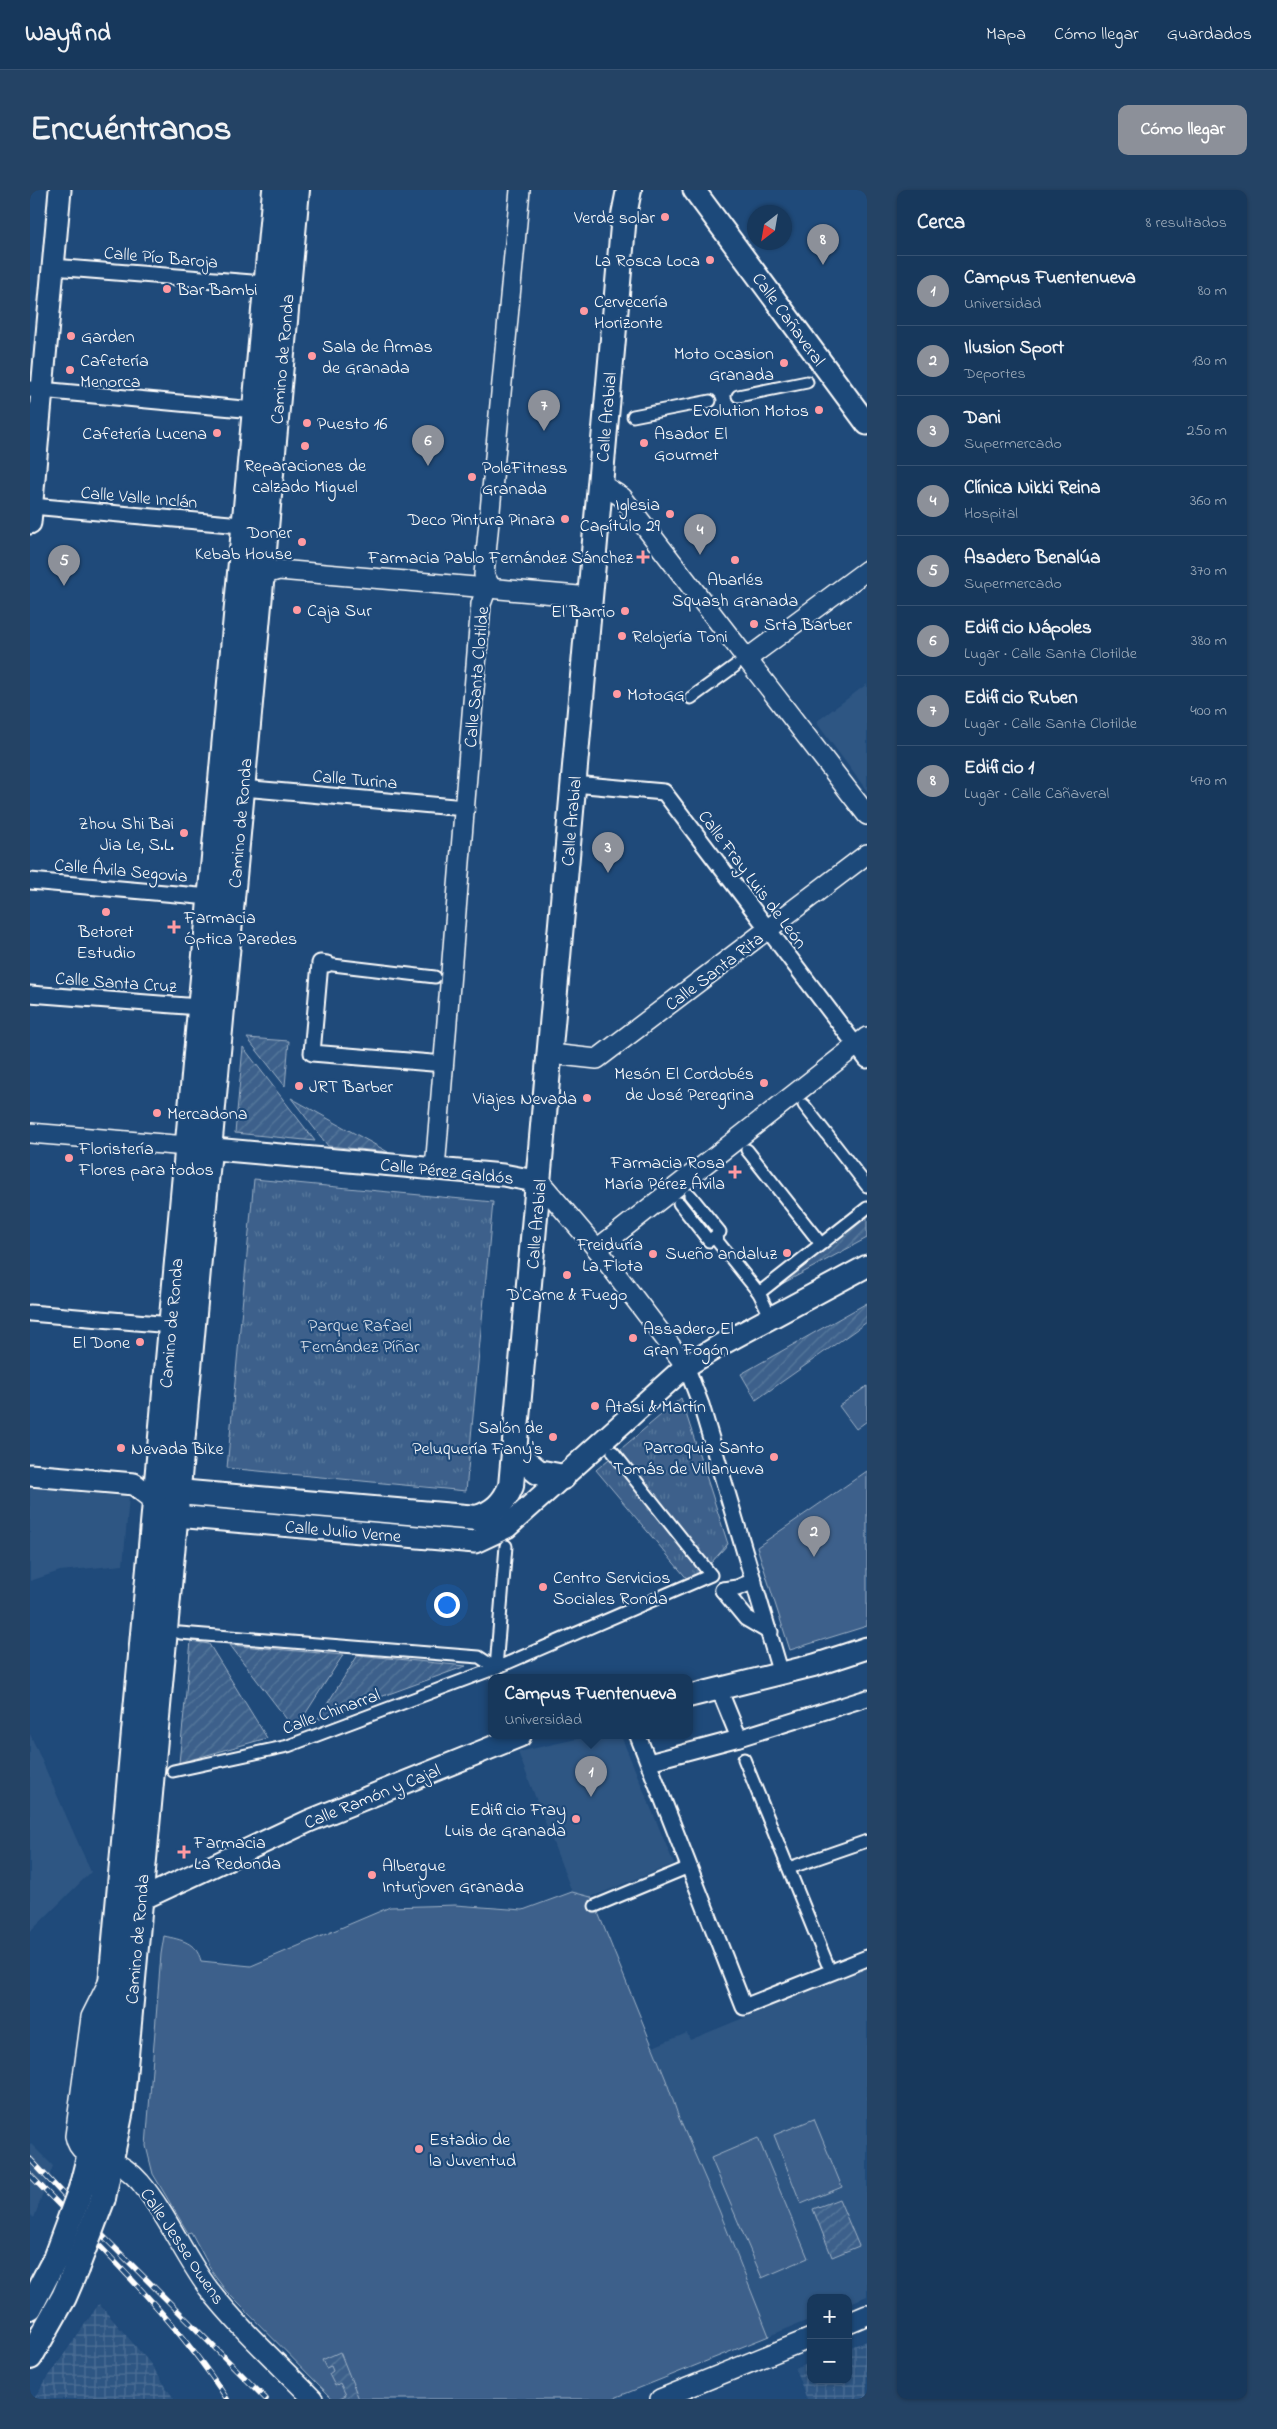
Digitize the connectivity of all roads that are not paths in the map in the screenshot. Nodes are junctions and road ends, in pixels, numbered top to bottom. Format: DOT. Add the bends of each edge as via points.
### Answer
graph roads {
  1 [pos="60,190"];
  2 [pos="275,190"];
  3 [pos="297,190"];
  4 [pos="520,190"];
  5 [pos="629,190"];
  6 [pos="694,190"];
  7 [pos="53,267"];
  8 [pos="266,284"];
  9 [pos="807,382"];
  10 [pos="36,390"];
  11 [pos="738,396"];
  12 [pos="710,401"];
  13 [pos="254,410"];
  14 [pos="633,416"];
  15 [pos="867,424"];
  16 [pos="600,488"];
  17 [pos="31,514"];
  18 [pos="255,526"];
  19 [pos="867,570"];
  20 [pos="262,582"];
  21 [pos="490,587"];
  22 [pos="590,597"];
  23 [pos="741,662"];
  24 [pos="691,698"];
  25 [pos="574,784"];
  26 [pos="243,788"];
  27 [pos="465,808"];
  28 [pos="867,815"];
  29 [pos="867,854"];
  30 [pos="30,882"];
  31 [pos="210,897"];
  32 [pos="768,929"];
  33 [pos="330,965"];
  34 [pos="435,977"];
  35 [pos="30,994"];
  36 [pos="199,1006"];
  37 [pos="863,1047"];
  38 [pos="551,1054"];
  39 [pos="444,1064"];
  40 [pos="804,1105"];
  41 [pos="30,1133"];
  42 [pos="198,1147"];
  43 [pos="746,1150"];
  44 [pos="435,1169"];
  45 [pos="540,1182"];
  46 [pos="867,1186"];
  47 [pos="690,1195"];
  48 [pos="679,1203"];
  49 [pos="867,1208"];
  50 [pos="714,1237"];
  51 [pos="821,1244"];
  52 [pos="597,1249"];
  53 [pos="867,1266"];
  54 [pos="759,1293"];
  55 [pos="30,1314"];
  56 [pos="771,1318"];
  57 [pos="171,1325"];
  58 [pos="686,1366"];
  59 [pos="514,1452"];
  60 [pos="613,1452"];
  61 [pos="30,1475"];
  62 [pos="563,1477"];
  63 [pos="178,1492"];
  64 [pos="156,1499"];
  65 [pos="505,1501"];
  66 [pos="176,1516"];
  67 [pos="506,1537"];
  68 [pos="754,1581"];
  69 [pos="770,1632"];
  70 [pos="180,1633"];
  71 [pos="867,1648"];
  72 [pos="496,1668"];
  73 [pos="781,1674"];
  74 [pos="719,1689"];
  75 [pos="693,1695"];
  76 [pos="867,1698"];
  77 [pos="739,1738"];
  78 [pos="513,1739"];
  79 [pos="639,1739"];
  80 [pos="744,1759"];
  81 [pos="648,1762"];
  82 [pos="173,1772"];
  83 [pos="867,1841"];
  84 [pos="689,1868"];
  85 [pos="789,1868"];
  86 [pos="141,1901"];
  87 [pos="595,1906"];
  88 [pos="118,1910"];
  89 [pos="867,1958"];
  90 [pos="827,1963"];
  91 [pos="101,2159"];
  92 [pos="30,2306"];
  93 [pos="867,2315"];
  94 [pos="852,2321"];
  95 [pos="809,2339"];
  96 [pos="32,2347"];
  97 [pos="313,2399"];
  98 [pos="660,2399"];
  1 -- 7 [label="main road"];
  2 -- 8 [label="main road, Camino de Ronda"];
  3 -- 18 [label="main road, Camino de Ronda"];
  4 -- 21 [label="street, Calle Santa Clotilde" via="484,575"];
  5 -- 16 [label="main road, Calle Arabial"];
  6 -- 15 [label="main road, Calle Cañaveral"];
  7 -- 8 [label="street, Calle Pío Baroja"];
  7 -- 10 [label="main road"];
  8 -- 13 [label="main road, Camino de Ronda"];
  9 -- 11 [label="street, Calle Cañaveral"];
  10 -- 13 [label="street"];
  10 -- 17 [label="main road"];
  12 -- 14 [label="street, Calle Arabial"];
  13 -- 18 [label="main road, Camino de Ronda"];
  16 -- 22 [label="main road, Calle Arabial"];
  16 -- 23 [label="street" via="622,497"];
  17 -- 18 [label="street, Calle Valle Inclán"];
  18 -- 20 [label="main road, Camino de Ronda"];
  18 -- 31 [label="main road, Camino de Ronda"];
  19 -- 23 [label="street"];
  20 -- 21 [label="street" via="271,572 279,570"];
  20 -- 26 [label="main road, Camino de Ronda"];
  21 -- 22 [label="street"];
  21 -- 27 [label="street, Calle Santa Clotilde" via="481,604"];
  22 -- 25 [label="main road, Calle Arabial"];
  23 -- 24 [label="street"];
  23 -- 28 [label="street"];
  25 -- 32 [label="street, Calle Fray Luis de León" via="664,792"];
  25 -- 38 [label="main road, Calle Arabial"];
  26 -- 27 [label="street, Calle Turina"];
  26 -- 42 [label="main road, Camino de Ronda"];
  27 -- 39 [label="street, Calle Santa Clotilde"];
  29 -- 32 [label="street, Calle Santa Rita"];
  30 -- 31 [label="street, Calle Ávila Segovia"];
  31 -- 36 [label="main road, Camino de Ronda"];
  32 -- 37 [label="street, Calle Fray Luis de León"];
  32 -- 38 [label="street, Calle Santa Rita" via="597,1059"];
  33 -- 34 [label="street"];
  33 -- 39 [label="street" via="320,964 312,1053"];
  35 -- 36 [label="street, Calle Santa Cruz"];
  36 -- 42 [label="main road, Camino de Ronda"];
  37 -- 52 [label="street"];
  38 -- 45 [label="main road, Calle Arabial"];
  39 -- 44 [label="street, Calle Santa Clotilde"];
  40 -- 46 [label="street"];
  41 -- 42 [label="street, Calle Pérez Galdós"];
  42 -- 44 [label="main road, Calle Pérez Galdós"];
  42 -- 57 [label="main road, Camino de Ronda"];
  42 -- 63 [label="main road, Camino de Ronda"];
  43 -- 51 [label="street"];
  44 -- 45 [label="main road, Calle Pérez Galdós"];
  45 -- 52 [label="street, Calle Pérez Galdós"];
  45 -- 59 [label="main road, Calle Arabial"];
  47 -- 50 [label="street" via="720,1232"];
  48 -- 50 [label="street" via="709,1241"];
  49 -- 51 [label="street"];
  50 -- 54 [label="street"];
  51 -- 54 [label="street"];
  52 -- 58 [label="street, Calle Pérez Galdós"];
  53 -- 56 [label="main road, Calle Julio Verne"];
  54 -- 56 [label="street"];
  55 -- 57 [label="street"];
  56 -- 58 [label="main road, Calle Julio Verne"];
  57 -- 64 [label="main road, Camino de Ronda"];
  58 -- 62 [label="main road, Calle Julio Verne"];
  58 -- 68 [label="street" via="695,1385"];
  59 -- 62 [label="main road" via="538,1472"];
  59 -- 65 [label="main road, Calle Arabial" via="511,1486"];
  60 -- 72 [label="street, Calle Chinarral" via="711,1575"];
  61 -- 64 [label="main road" via="134,1484"];
  62 -- 67 [label="main road, Calle Julio Verne"];
  63 -- 64 [label="main road"];
  63 -- 65 [label="main road, Calle Julio Verne" via="462,1518 477,1518 490,1513"];
  63 -- 66 [label="main road, Camino de Ronda"];
  64 -- 66 [label="main road"];
  64 -- 88 [label="main road, Camino de Ronda"];
  66 -- 67 [label="main road, Calle Julio Verne" via="475,1542"];
  66 -- 86 [label="main road, Camino de Ronda"];
  67 -- 72 [label="street"];
  68 -- 69 [label="street"];
  68 -- 69 [label="street" via="723,1590 746,1618"];
  69 -- 73 [label="street"];
  70 -- 72 [label="street" via="478,1657"];
  71 -- 73 [label="main road"];
  72 -- 82 [label="street, Calle Chinarral" via="288,1746"];
  73 -- 74 [label="main road"];
  74 -- 75 [label="main road"];
  74 -- 77 [label="street"];
  76 -- 77 [label="street"];
  77 -- 81 [label="street"];
  78 -- 86 [label="main road, Calle Ramón y Cajal" via="309,1821"];
  79 -- 81 [label="street"];
  80 -- 85 [label="street"];
  81 -- 84 [label="street"];
  83 -- 85 [label="street"];
  84 -- 87 [label="street"];
  84 -- 89 [label="street" via="744,2007"];
  85 -- 90 [label="street"];
  86 -- 88 [label="main road, Calle Ramón y Cajal"];
  86 -- 91 [label="main road, Camino de Ronda" via="121,2110"];
  88 -- 91 [label="main road, Camino de Ronda" via="97,2126"];
  91 -- 92 [label="main road, Camino de Ronda, bridge" via="81,2189 55,2258"];
  91 -- 96 [label="main road, Camino de Ronda, bridge" via="104,2198 76,2270"];
  91 -- 97 [label="street, Calle Jesse Owens" via="133,2174 151,2196 207,2286"];
  93 -- 94 [label="street"];
  95 -- 98 [label="street"];
}
